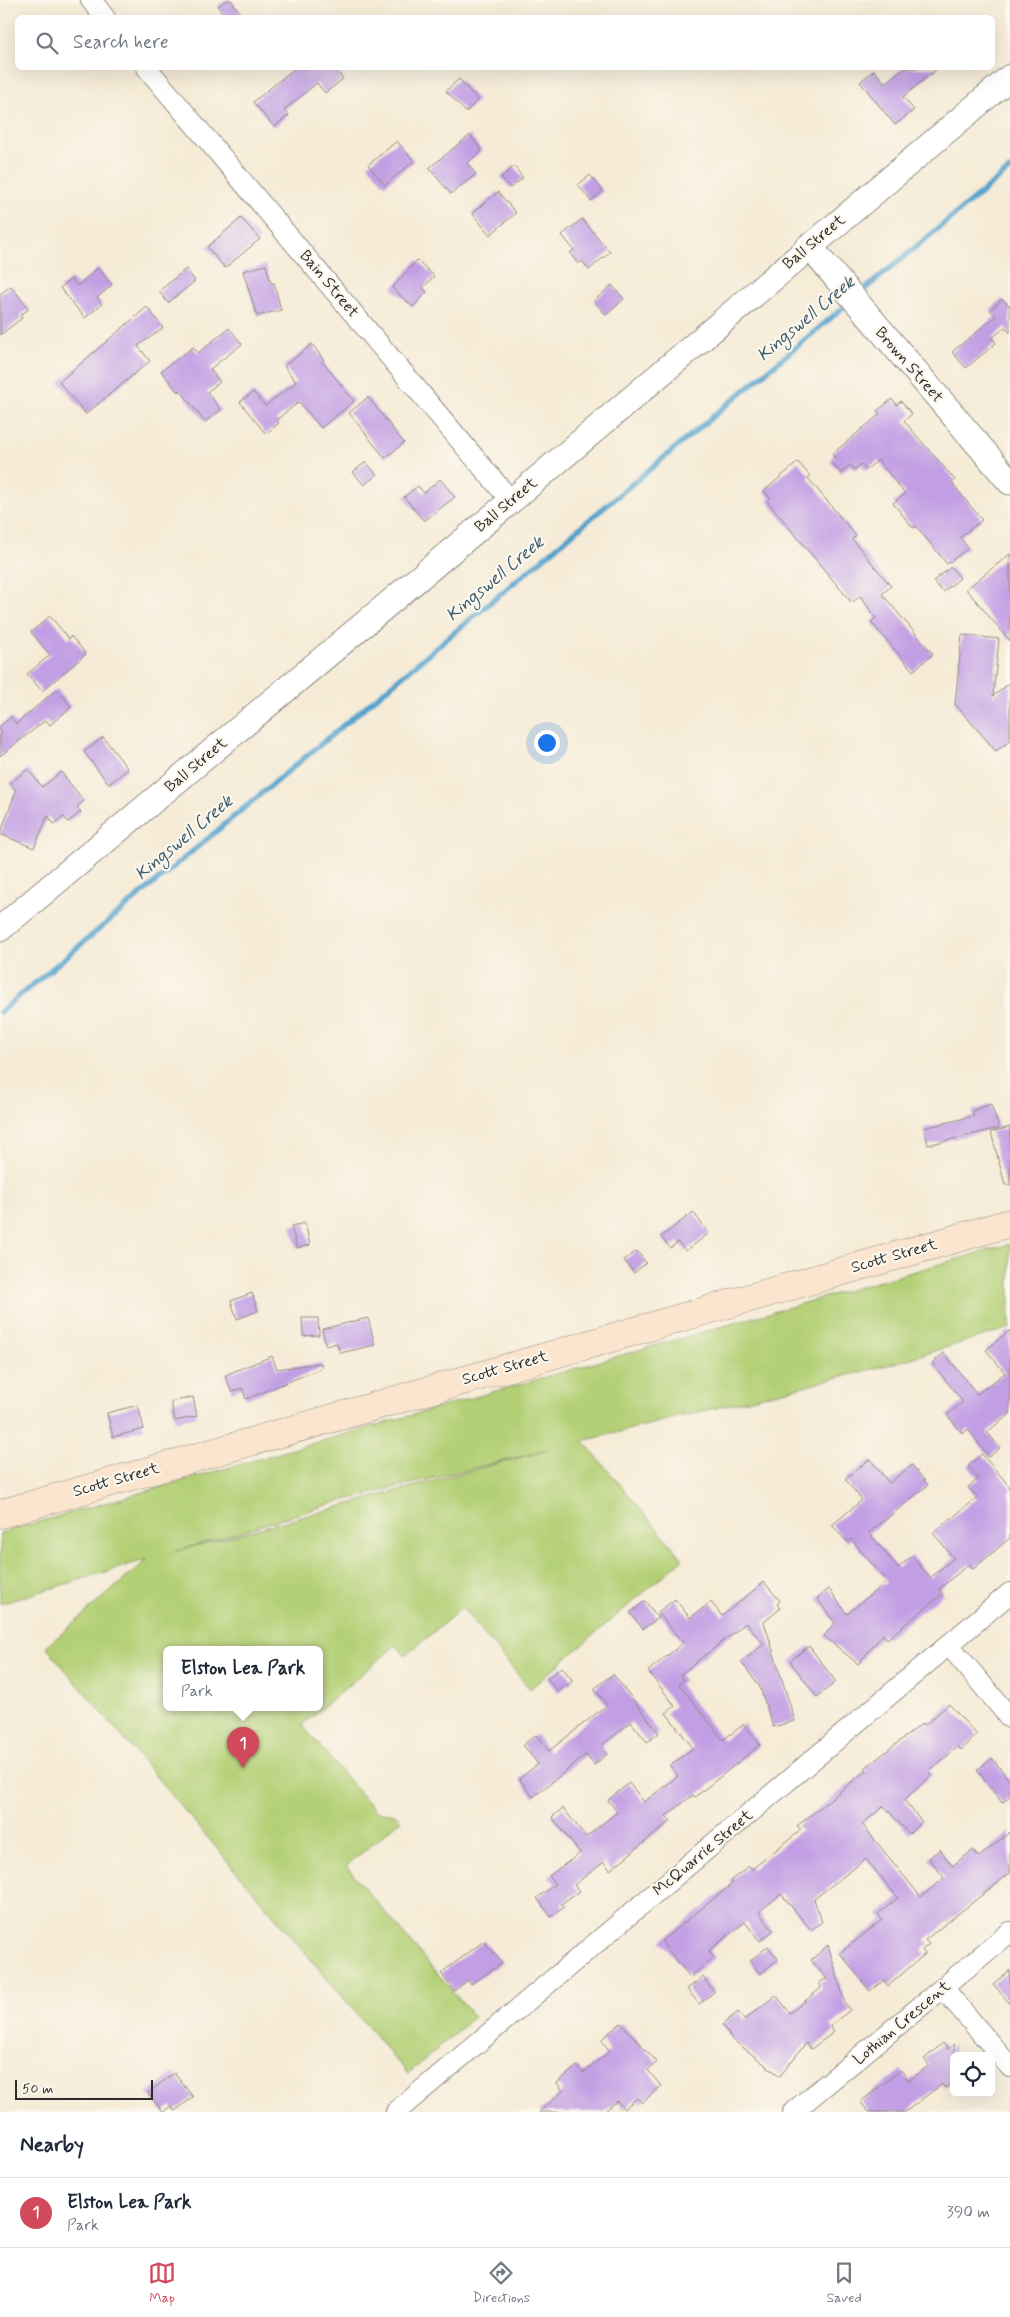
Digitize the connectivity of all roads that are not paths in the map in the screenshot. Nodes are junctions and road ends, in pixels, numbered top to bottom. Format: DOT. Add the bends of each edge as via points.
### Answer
graph roads {
  1 [pos="90,0"];
  2 [pos="102,15"];
  3 [pos="149,70"];
  4 [pos="1010,77"];
  5 [pos="809,246"];
  6 [pos="1010,482"];
  7 [pos="511,501"];
  8 [pos="0,929"];
  9 [pos="1010,1223"];
  10 [pos="0,1514"];
  11 [pos="1010,1594"];
  12 [pos="949,1645"];
  13 [pos="1010,1718"];
  14 [pos="1010,1932"];
  15 [pos="944,1989"];
  16 [pos="1010,2067"];
  17 [pos="396,2112"];
  18 [pos="794,2112"];
  1 -- 2 [label="street"];
  3 -- 7 [label="street, Bain Street"];
  4 -- 5 [label="street, Ball Street"];
  5 -- 6 [label="street, Brown Street"];
  5 -- 7 [label="street, Ball Street"];
  7 -- 8 [label="street, Ball Street"];
  9 -- 10 [label="main road, Scott Street"];
  11 -- 12 [label="street, McQuarrie Street"];
  12 -- 13 [label="street"];
  12 -- 17 [label="street, McQuarrie Street"];
  14 -- 15 [label="street, Lothian Crescent"];
  15 -- 16 [label="street"];
  15 -- 18 [label="street, Lothian Crescent"];
}
